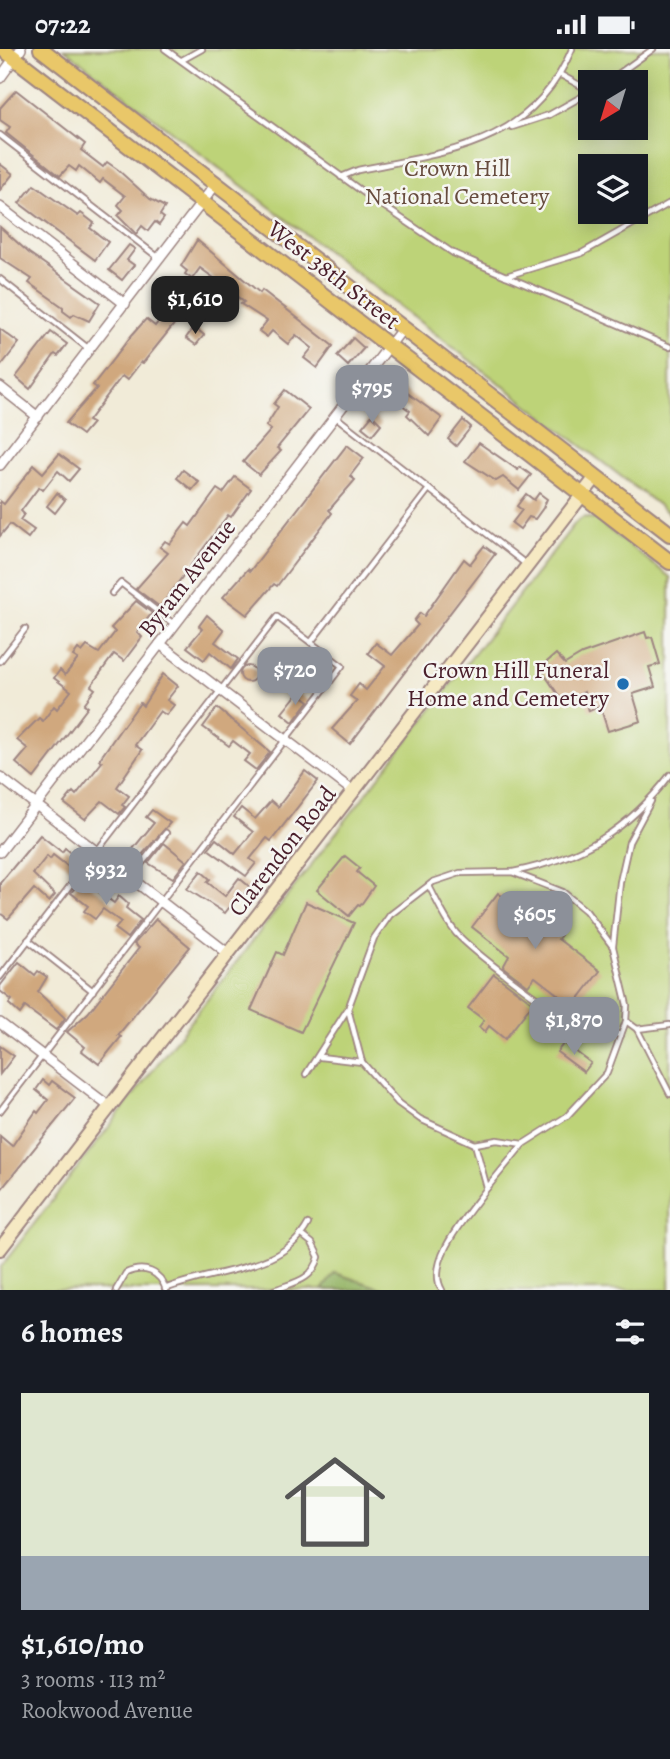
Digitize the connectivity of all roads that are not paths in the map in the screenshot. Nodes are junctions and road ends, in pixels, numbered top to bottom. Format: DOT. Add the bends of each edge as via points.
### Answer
graph roads {
  1 [pos="41,49"];
  2 [pos="165,49"];
  3 [pos="202,49"];
  4 [pos="572,49"];
  5 [pos="653,49"];
  6 [pos="13,52"];
  7 [pos="181,60"];
  8 [pos="624,70"];
  9 [pos="561,75"];
  10 [pos="0,78"];
  11 [pos="578,84"];
  12 [pos="578,98"];
  13 [pos="511,127"];
  14 [pos="0,135"];
  15 [pos="341,177"];
  16 [pos="216,184"];
  17 [pos="202,202"];
  18 [pos="670,203"];
  19 [pos="0,207"];
  20 [pos="159,259"];
  21 [pos="505,277"];
  22 [pos="0,279"];
  23 [pos="125,303"];
  24 [pos="403,328"];
  25 [pos="389,347"];
  26 [pos="670,347"];
  27 [pos="89,349"];
  28 [pos="0,387"];
  29 [pos="38,417"];
  30 [pos="336,417"];
  31 [pos="0,465"];
  32 [pos="596,477"];
  33 [pos="429,489"];
  34 [pos="582,495"];
  35 [pos="670,534"];
  36 [pos="670,562"];
  37 [pos="528,565"];
  38 [pos="112,593"];
  39 [pos="175,625"];
  40 [pos="24,629"];
  41 [pos="310,642"];
  42 [pos="160,644"];
  43 [pos="0,661"];
  44 [pos="221,690"];
  45 [pos="285,740"];
  46 [pos="670,775"];
  47 [pos="0,778"];
  48 [pos="354,792"];
  49 [pos="655,794"];
  50 [pos="36,805"];
  51 [pos="166,833"];
  52 [pos="0,852"];
  53 [pos="97,852"];
  54 [pos="512,872"];
  55 [pos="130,877"];
  56 [pos="429,885"];
  57 [pos="162,902"];
  58 [pos="28,940"];
  59 [pos="613,947"];
  60 [pos="229,954"];
  61 [pos="0,977"];
  62 [pos="93,991"];
  63 [pos="348,1009"];
  64 [pos="626,1021"];
  65 [pos="0,1023"];
  66 [pos="670,1025"];
  67 [pos="637,1029"];
  68 [pos="621,1035"];
  69 [pos="43,1056"];
  70 [pos="320,1057"];
  71 [pos="362,1062"];
  72 [pos="306,1074"];
  73 [pos="670,1094"];
  74 [pos="110,1107"];
  75 [pos="0,1111"];
  76 [pos="475,1144"];
  77 [pos="523,1144"];
  78 [pos="487,1188"];
  79 [pos="308,1224"];
  80 [pos="302,1235"];
  81 [pos="0,1249"];
  82 [pos="166,1289"];
  83 [pos="116,1290"];
  84 [pos="274,1290"];
  85 [pos="442,1290"];
  1 -- 16 [label="main road, West 38th Street"];
  2 -- 7 [label="lane"];
  3 -- 7 [label="lane"];
  4 -- 9 [label="lane"];
  5 -- 8 [label="lane"];
  6 -- 10 [label="street"];
  6 -- 17 [label="main road, West 38th Street"];
  7 -- 15 [label="lane"];
  9 -- 11 [label="lane"];
  9 -- 13 [label="lane"];
  12 -- 13 [label="lane" via="549,115"];
  13 -- 15 [label="lane" via="474,144"];
  14 -- 20 [label="lane"];
  15 -- 21 [label="lane" via="453,253"];
  16 -- 17 [label="street"];
  16 -- 24 [label="main road, West 38th Street"];
  17 -- 20 [label="street"];
  17 -- 25 [label="main road, West 38th Street"];
  18 -- 21 [label="lane" via="582,253"];
  19 -- 23 [label="street"];
  20 -- 23 [label="street"];
  21 -- 26 [label="lane"];
  22 -- 27 [label="lane"];
  23 -- 27 [label="street"];
  24 -- 25 [label="street, Byram Avenue"];
  24 -- 32 [label="main road, West 38th Street"];
  25 -- 30 [label="street, Byram Avenue"];
  25 -- 34 [label="main road, West 38th Street"];
  27 -- 29 [label="street"];
  28 -- 29 [label="street"];
  29 -- 31 [label="street"];
  30 -- 33 [label="lane"];
  30 -- 39 [label="street, Byram Avenue"];
  32 -- 34 [label="street, Clarendon Road"];
  32 -- 35 [label="main road, West 38th Street"];
  33 -- 37 [label="lane"];
  33 -- 41 [label="lane"];
  34 -- 36 [label="main road, West 38th Street"];
  34 -- 37 [label="street, Clarendon Road"];
  37 -- 48 [label="street, Clarendon Road"];
  38 -- 39 [label="lane" via="121,583"];
  39 -- 42 [label="street, Byram Avenue"];
  40 -- 43 [label="lane"];
  41 -- 44 [label="lane" via="277,617"];
  41 -- 45 [label="lane" via="342,666"];
  42 -- 44 [label="street"];
  42 -- 50 [label="street, Byram Avenue"];
  44 -- 45 [label="street"];
  44 -- 53 [label="lane"];
  45 -- 48 [label="street"];
  45 -- 57 [label="lane"];
  46 -- 49 [label="lane"];
  47 -- 50 [label="street"];
  48 -- 60 [label="street, Clarendon Road"];
  49 -- 54 [label="lane" via="618,831 548,865"];
  49 -- 59 [label="lane" via="629,842"];
  50 -- 52 [label="street, Byram Avenue"];
  50 -- 53 [label="street"];
  51 -- 55 [label="lane"];
  53 -- 55 [label="street"];
  53 -- 58 [label="lane"];
  54 -- 56 [label="lane" via="460,873"];
  54 -- 59 [label="lane" via="563,892 586,911"];
  55 -- 57 [label="street"];
  56 -- 63 [label="lane" via="390,915 374,938"];
  56 -- 68 [label="lane" via="442,914 477,950 565,1017"];
  57 -- 60 [label="street"];
  57 -- 62 [label="lane"];
  58 -- 61 [label="lane"];
  58 -- 62 [label="lane"];
  59 -- 64 [label="lane" via="625,995"];
  60 -- 74 [label="street, Clarendon Road"];
  62 -- 69 [label="lane"];
  63 -- 70 [label="lane"];
  63 -- 71 [label="lane"];
  64 -- 67 [label="lane"];
  64 -- 68 [label="lane"];
  65 -- 69 [label="street"];
  66 -- 67 [label="lane"];
  67 -- 73 [label="lane"];
  68 -- 77 [label="lane" via="607,1073 590,1095"];
  69 -- 74 [label="street"];
  69 -- 75 [label="lane"];
  70 -- 71 [label="lane"];
  70 -- 72 [label="lane"];
  71 -- 76 [label="lane" via="398,1103 420,1119"];
  74 -- 81 [label="street, Clarendon Road"];
  76 -- 77 [label="lane" via="497,1140"];
  76 -- 78 [label="lane"];
  77 -- 78 [label="lane"];
  78 -- 85 [label="lane" via="437,1265"];
  79 -- 80 [label="lane"];
  80 -- 82 [label="lane" via="282,1253"];
  80 -- 84 [label="lane" via="318,1257 314,1271 305,1280"];
  82 -- 83 [label="lane" via="156,1274 142,1268 126,1273"];
}
